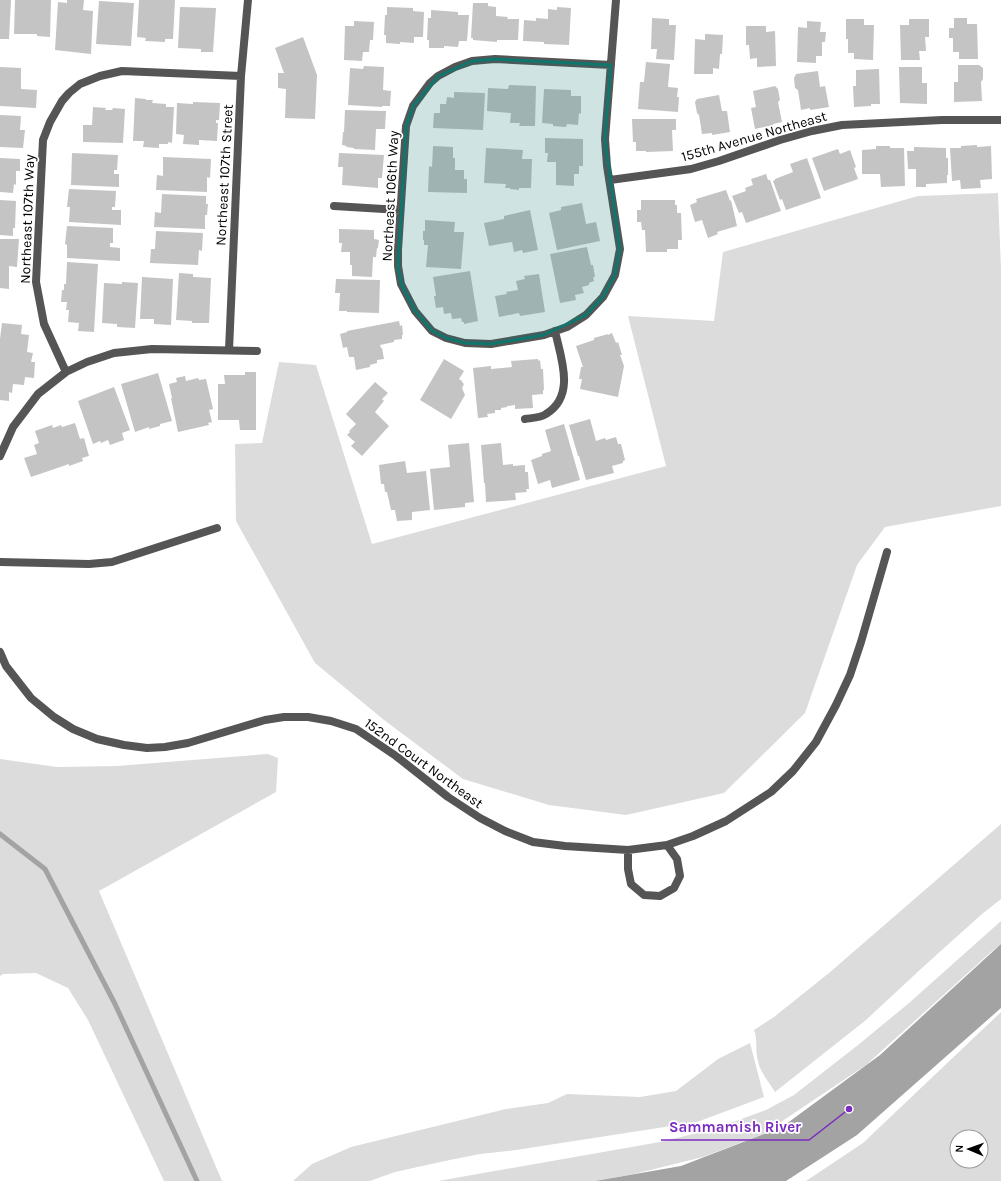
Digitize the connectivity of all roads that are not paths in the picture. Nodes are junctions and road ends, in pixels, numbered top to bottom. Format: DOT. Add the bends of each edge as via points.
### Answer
graph roads {
  1 [pos="248,0"];
  2 [pos="616,0"];
  3 [pos="611,65"];
  4 [pos="241,76"];
  5 [pos="1001,120"];
  6 [pos="610,180"];
  7 [pos="334,206"];
  8 [pos="400,210"];
  9 [pos="555,331"];
  10 [pos="229,350"];
  11 [pos="257,352"];
  12 [pos="66,372"];
  13 [pos="525,419"];
  14 [pos="0,456"];
  15 [pos="217,528"];
  16 [pos="887,552"];
  17 [pos="0,562"];
  18 [pos="0,652"];
  19 [pos="667,845"];
  20 [pos="628,850"];
  1 -- 4 [label="street, Northeast 107th Street"];
  2 -- 3 [label="street"];
  3 -- 6 [label="street" via="605,139"];
  3 -- 8 [label="street, Northeast 106th Way" via="496,59 472,61 438,76 414,106 406,126"];
  4 -- 10 [label="street, Northeast 107th Street"];
  4 -- 12 [label="street, Northeast 107th Way" via="122,71 80,84 62,101 43,140 36,282 44,324"];
  5 -- 6 [label="street, 155th Avenue Northeast" via="842,124 812,130 692,169"];
  6 -- 9 [label="street" via="620,249 615,276 603,297 586,315"];
  7 -- 8 [label="street"];
  8 -- 9 [label="street, Northeast 106th Way" via="398,266 401,284 415,311 432,331 465,343 491,344"];
  9 -- 13 [label="street" via="564,371 565,384 561,396 545,415"];
  10 -- 11 [label="street"];
  10 -- 12 [label="street" via="152,349 114,353"];
  12 -- 14 [label="street" via="38,394 13,427"];
  15 -- 17 [label="street" via="112,562"];
  16 -- 19 [label="street, 152nd Court Northeast" via="850,675 816,742 793,771 771,792 726,821"];
  18 -- 20 [label="street, 152nd Court Northeast" via="6,666 31,698 73,729 98,739 124,746 165,747 284,717 308,717 331,721 356,729 396,756 448,797 505,831 533,842"];
  19 -- 20 [label="street, 152nd Court Northeast"];
  19 -- 20 [label="street" via="677,859 680,876 674,888 660,896 644,895 631,884"];
}
